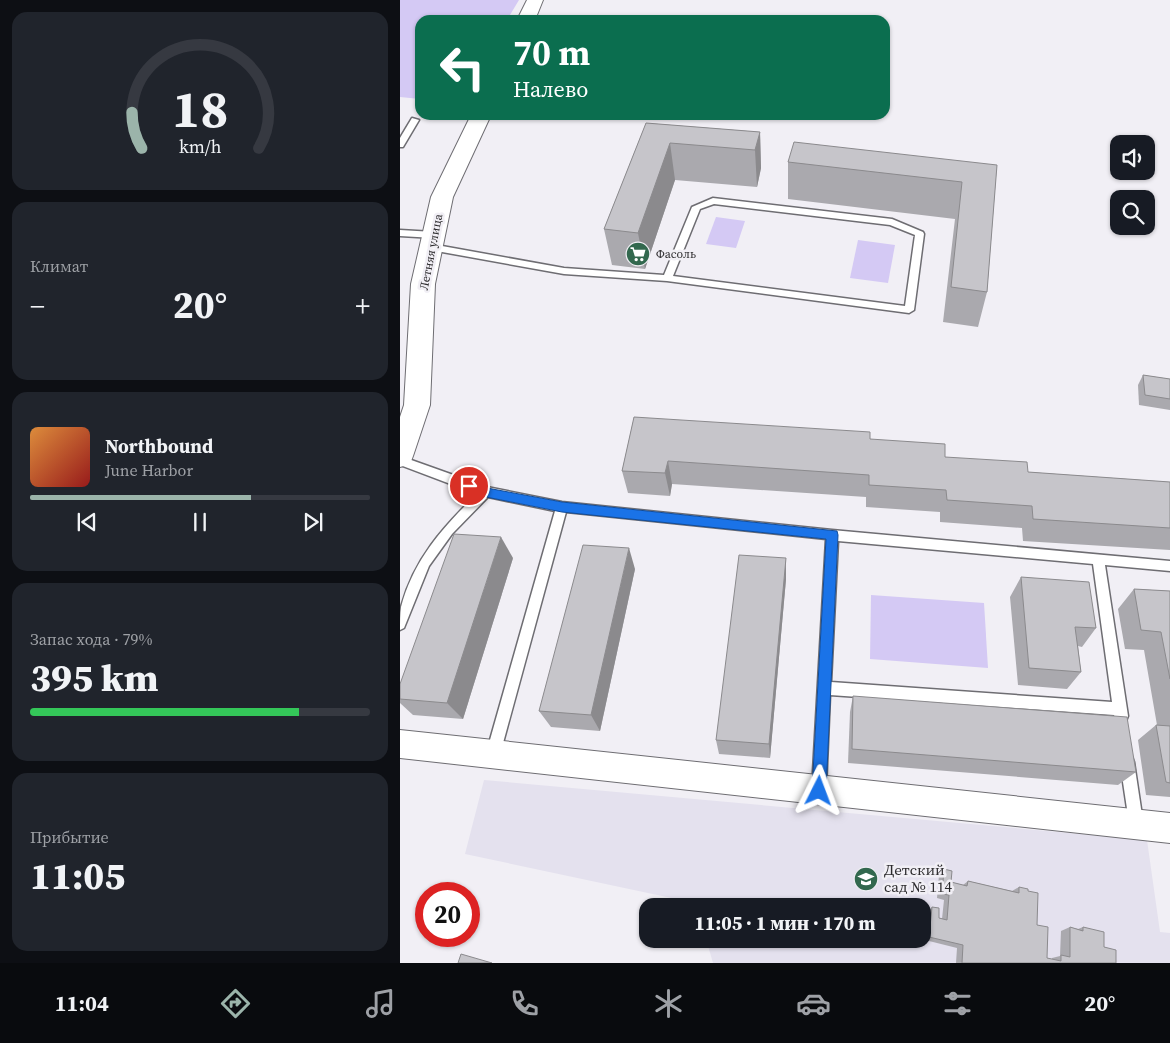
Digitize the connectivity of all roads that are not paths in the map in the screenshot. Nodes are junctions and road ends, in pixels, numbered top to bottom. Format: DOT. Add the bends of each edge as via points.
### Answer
graph roads {
  1 [pos="536,0"];
  2 [pos="528,15"];
  3 [pos="415,120"];
  4 [pos="479,120"];
  5 [pos="400,145"];
  6 [pos="400,232"];
  7 [pos="433,241"];
  8 [pos="667,278"];
  9 [pos="400,456"];
  10 [pos="400,460"];
  11 [pos="486,492"];
  12 [pos="562,507"];
  13 [pos="832,535"];
  14 [pos="1098,560"];
  15 [pos="1170,566"];
  16 [pos="400,624"];
  17 [pos="824,688"];
  18 [pos="1120,709"];
  19 [pos="1122,728"];
  20 [pos="400,744"];
  21 [pos="1125,747"];
  22 [pos="493,754"];
  23 [pos="819,791"];
  24 [pos="1136,824"];
  25 [pos="1170,828"];
  1 -- 2 [label="street"];
  3 -- 5 [label="lane"];
  4 -- 7 [label="street, Летняя улица" via="442,197"];
  6 -- 7 [label="lane"];
  7 -- 8 [label="lane" via="564,271"];
  7 -- 9 [label="street, Летняя улица" via="423,284 416,405"];
  8 -- 8 [label="lane" via="696,207 713,200 892,222 920,234 909,310"];
  10 -- 11 [label="lane"];
  11 -- 12 [label="lane"];
  11 -- 16 [label="lane" via="448,530 424,563"];
  12 -- 13 [label="lane"];
  12 -- 22 [label="lane"];
  13 -- 14 [label="lane"];
  13 -- 17 [label="lane"];
  14 -- 15 [label="lane"];
  14 -- 18 [label="lane"];
  17 -- 18 [label="lane"];
  17 -- 23 [label="lane"];
  18 -- 19 [label="lane"];
  20 -- 22 [label="street"];
  21 -- 24 [label="lane"];
  22 -- 23 [label="street"];
  23 -- 24 [label="street"];
  24 -- 25 [label="street"];
}
